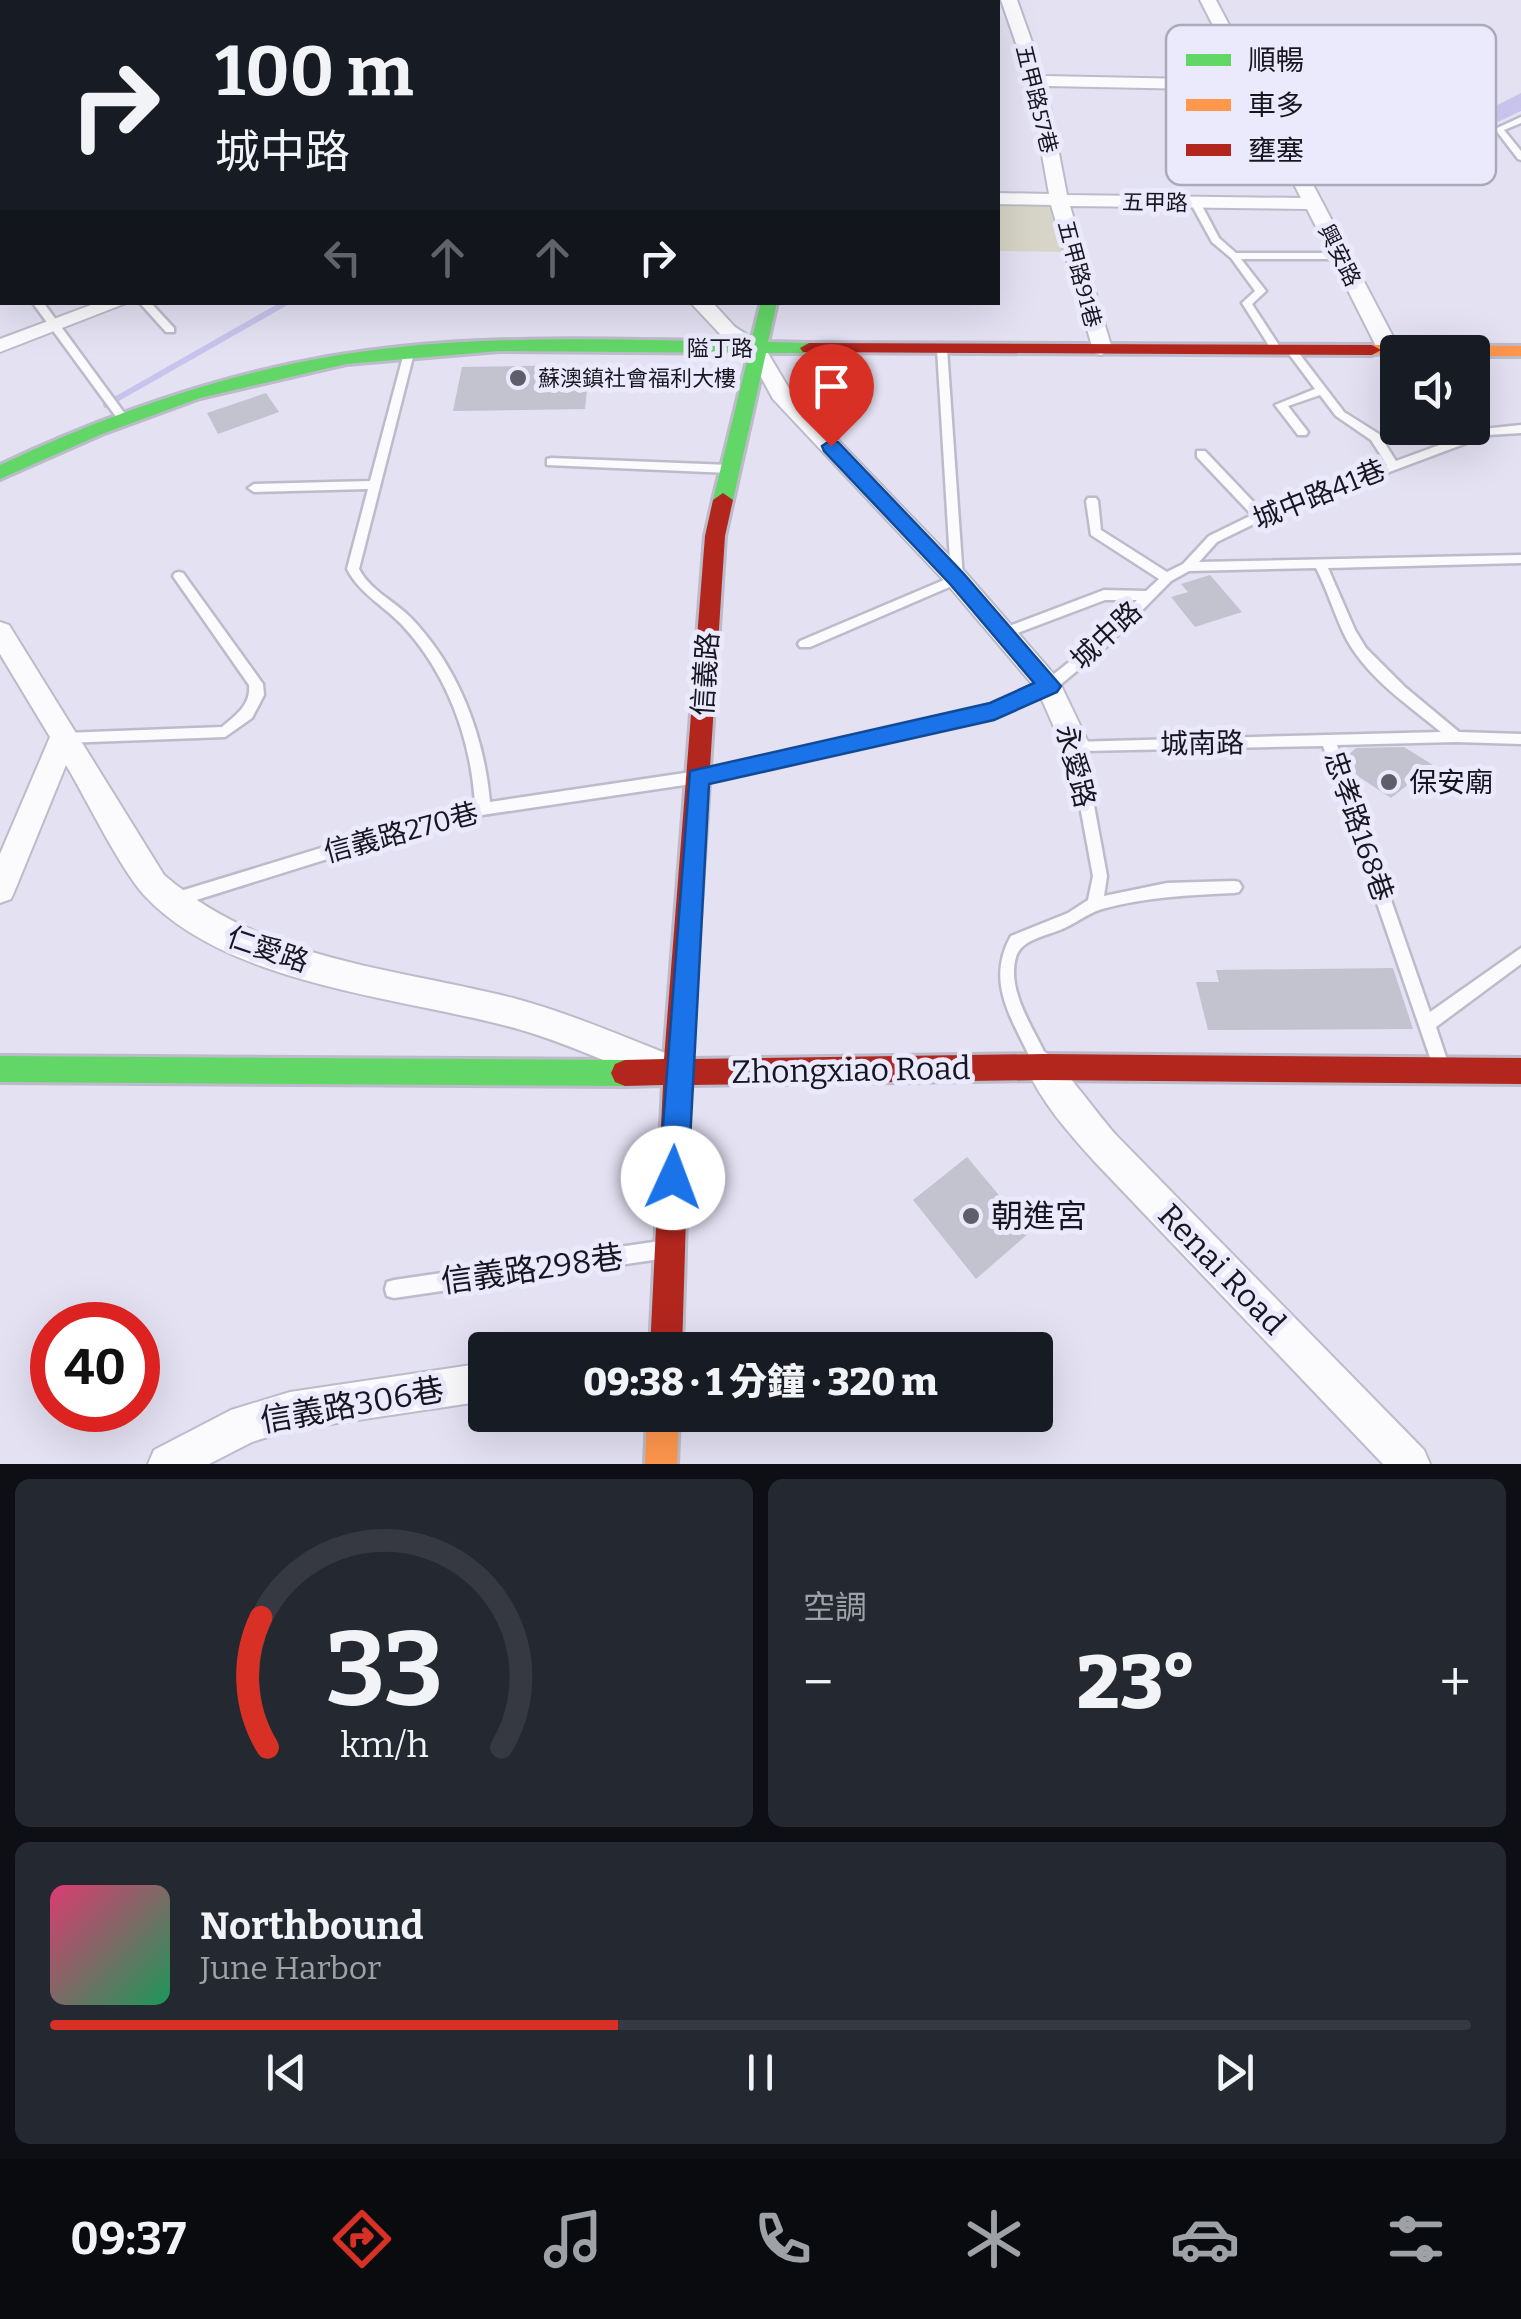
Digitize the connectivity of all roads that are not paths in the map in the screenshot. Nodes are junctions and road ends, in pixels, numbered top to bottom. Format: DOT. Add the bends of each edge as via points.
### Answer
graph roads {
  1 [pos="1009,0"];
  2 [pos="1208,0"];
  3 [pos="1221,25"];
  4 [pos="1037,81"];
  5 [pos="1166,83"];
  6 [pos="1521,120"];
  7 [pos="1521,156"];
  8 [pos="1303,185"];
  9 [pos="1000,199"];
  10 [pos="1059,200"];
  11 [pos="1195,202"];
  12 [pos="1313,204"];
  13 [pos="1234,256"];
  14 [pos="1340,256"];
  15 [pos="39,305"];
  16 [pos="111,305"];
  17 [pos="147,305"];
  18 [pos="703,305"];
  19 [pos="768,305"];
  20 [pos="54,326"];
  21 [pos="170,330"];
  22 [pos="1381,335"];
  23 [pos="0,346"];
  24 [pos="756,348"];
  25 [pos="942,348"];
  26 [pos="1101,349"];
  27 [pos="410,350"];
  28 [pos="1284,350"];
  29 [pos="1380,350"];
  30 [pos="1490,350"];
  31 [pos="1521,350"];
  32 [pos="1320,391"];
  33 [pos="120,416"];
  34 [pos="1521,429"];
  35 [pos="1302,432"];
  36 [pos="1490,432"];
  37 [pos="1448,445"];
  38 [pos="1201,454"];
  39 [pos="552,462"];
  40 [pos="1392,464"];
  41 [pos="730,469"];
  42 [pos="0,473"];
  43 [pos="373,485"];
  44 [pos="254,488"];
  45 [pos="1092,500"];
  46 [pos="1260,516"];
  47 [pos="1521,559"];
  48 [pos="1321,566"];
  49 [pos="1187,567"];
  50 [pos="179,576"];
  51 [pos="1168,578"];
  52 [pos="957,579"];
  53 [pos="1149,596"];
  54 [pos="0,632"];
  55 [pos="1004,633"];
  56 [pos="806,644"];
  57 [pos="1050,686"];
  58 [pos="1456,737"];
  59 [pos="64,738"];
  60 [pos="1521,739"];
  61 [pos="1328,740"];
  62 [pos="1076,746"];
  63 [pos="698,778"];
  64 [pos="483,809"];
  65 [pos="1234,886"];
  66 [pos="0,890"];
  67 [pos="168,901"];
  68 [pos="1095,904"];
  69 [pos="1521,955"];
  70 [pos="1426,1024"];
  71 [pos="1043,1067"];
  72 [pos="0,1069"];
  73 [pos="1521,1071"];
  74 [pos="1442,1072"];
  75 [pos="678,1073"];
  76 [pos="670,1249"];
  77 [pos="394,1289"];
  78 [pos="667,1332"];
  79 [pos="468,1385"];
  80 [pos="662,1432"];
  81 [pos="168,1464"];
  82 [pos="661,1464"];
  83 [pos="1410,1464"];
  1 -- 4 [label="street, 五甲路57巷"];
  2 -- 3 [label="street, 興安路"];
  4 -- 5 [label="street"];
  4 -- 10 [label="street, 五甲路57巷"];
  6 -- 7 [label="lane" via="1498,130"];
  8 -- 12 [label="street, 興安路"];
  9 -- 10 [label="street, 五甲路"];
  10 -- 11 [label="street, 五甲路"];
  10 -- 26 [label="street, 五甲路91巷"];
  11 -- 12 [label="street, 五甲路"];
  11 -- 13 [label="lane" via="1215,240"];
  12 -- 14 [label="street, 興安路"];
  13 -- 14 [label="lane"];
  13 -- 28 [label="lane" via="1261,291 1247,303"];
  14 -- 22 [label="street, 興安路"];
  15 -- 20 [label="lane"];
  16 -- 20 [label="street"];
  17 -- 21 [label="lane"];
  18 -- 24 [label="street, 永愛路"];
  19 -- 24 [label="street, 信義路"];
  20 -- 23 [label="street"];
  20 -- 33 [label="lane"];
  24 -- 25 [label="street, 隘丁路"];
  24 -- 27 [label="street, 隘丁路"];
  24 -- 41 [label="street, 信義路"];
  24 -- 52 [label="street, 永愛路" via="781,394"];
  25 -- 26 [label="street, 隘丁路"];
  25 -- 52 [label="lane"];
  26 -- 28 [label="street, 隘丁路"];
  27 -- 33 [label="street, 隘丁路" via="240,377"];
  27 -- 43 [label="lane"];
  28 -- 29 [label="street, 隘丁路"];
  28 -- 32 [label="lane"];
  30 -- 31 [label="street, 隘丁路"];
  32 -- 35 [label="lane" via="1282,405"];
  32 -- 40 [label="lane" via="1375,437"];
  33 -- 42 [label="street, 隘丁路"];
  34 -- 36 [label="lane, 城中路41巷"];
  37 -- 40 [label="lane, 城中路41巷"];
  38 -- 46 [label="lane"];
  39 -- 41 [label="lane"];
  40 -- 46 [label="lane, 城中路41巷"];
  41 -- 63 [label="street, 信義路" via="715,536"];
  43 -- 44 [label="lane"];
  43 -- 64 [label="lane" via="353,569 434,656 476,751"];
  45 -- 51 [label="lane" via="1095,532"];
  46 -- 49 [label="lane, 城中路41巷" via="1214,539"];
  47 -- 48 [label="lane, 城中路"];
  48 -- 49 [label="lane, 城中路"];
  48 -- 58 [label="lane" via="1369,661"];
  49 -- 51 [label="lane, 城中路"];
  50 -- 59 [label="lane" via="256,684 247,714 212,734"];
  51 -- 53 [label="lane, 城中路"];
  52 -- 55 [label="street, 永愛路"];
  52 -- 56 [label="lane"];
  53 -- 55 [label="lane" via="1104,594"];
  53 -- 57 [label="lane, 城中路"];
  54 -- 59 [label="street, 仁愛路"];
  55 -- 57 [label="street, 永愛路"];
  57 -- 62 [label="street, 永愛路"];
  57 -- 63 [label="lane, 城中路" via="994,711"];
  58 -- 60 [label="lane"];
  58 -- 61 [label="lane, 忠孝路168巷"];
  59 -- 66 [label="street"];
  59 -- 67 [label="street, 仁愛路"];
  61 -- 62 [label="lane, 城南路"];
  61 -- 70 [label="lane, 忠孝路168巷"];
  62 -- 68 [label="lane, 永愛路" via="1100,876"];
  63 -- 64 [label="lane, 信義路270巷"];
  63 -- 75 [label="street, 信義路"];
  64 -- 67 [label="lane, 信義路270巷" via="424,821"];
  65 -- 68 [label="lane"];
  67 -- 75 [label="street, 仁愛路" via="231,939 278,957 520,1015"];
  68 -- 71 [label="lane" via="1016,941 1004,962"];
  69 -- 70 [label="lane"];
  70 -- 74 [label="lane, 忠孝路168巷"];
  71 -- 74 [label="street, Zhongxiao Road"];
  71 -- 75 [label="street, Zhongxiao Road"];
  71 -- 83 [label="street, Renai Road" via="1105,1148"];
  72 -- 75 [label="street, Zhongxiao Road"];
  73 -- 74 [label="street, Zhongxiao Road"];
  75 -- 76 [label="street, 信義路"];
  76 -- 77 [label="lane, 信義路298巷"];
  76 -- 78 [label="street, 信義路"];
  79 -- 81 [label="street, 信義路306巷" via="290,1411 246,1424"];
  80 -- 82 [label="street"];
}
